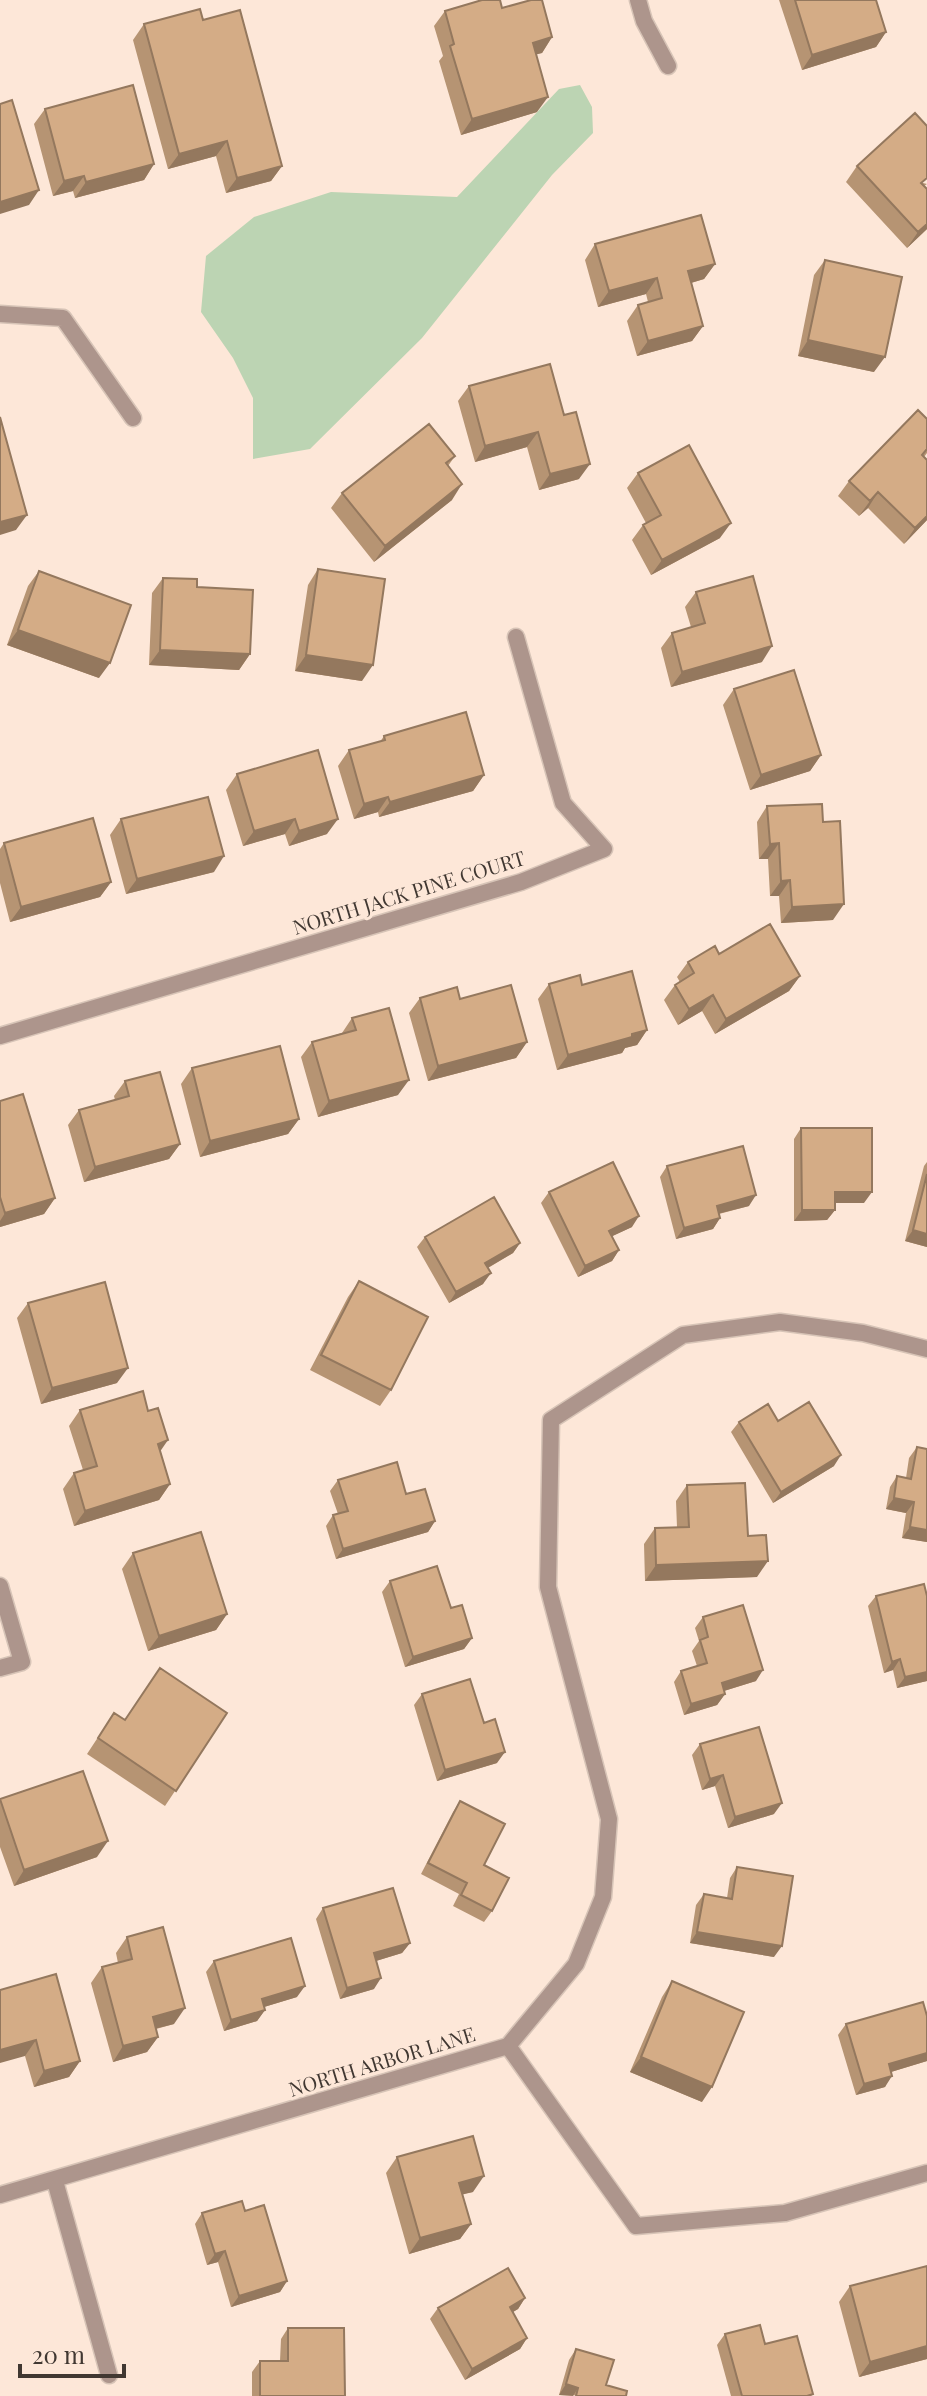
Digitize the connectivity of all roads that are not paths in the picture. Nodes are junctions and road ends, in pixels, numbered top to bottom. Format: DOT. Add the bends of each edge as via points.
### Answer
graph roads {
  1 [pos="638,0"];
  2 [pos="668,66"];
  3 [pos="3,313"];
  4 [pos="133,418"];
  5 [pos="516,637"];
  6 [pos="0,1036"];
  7 [pos="927,1349"];
  8 [pos="0,1586"];
  9 [pos="0,1668"];
  10 [pos="508,2046"];
  11 [pos="927,2173"];
  12 [pos="55,2181"];
  13 [pos="0,2195"];
  14 [pos="109,2375"];
  1 -- 2 [label="street"];
  3 -- 4 [label="street" via="63,318"];
  5 -- 6 [label="street, NORTH JACK PINE COURT" via="563,803 604,849 521,882"];
  7 -- 10 [label="street" via="863,1333 780,1322 683,1335 551,1420 548,1587 609,1819 603,1897 576,1964"];
  8 -- 9 [label="street" via="22,1662"];
  10 -- 11 [label="street, NORTH ARBOR LANE" via="636,2226 785,2213"];
  10 -- 12 [label="street, NORTH ARBOR LANE"];
  12 -- 13 [label="street, NORTH ARBOR LANE"];
  12 -- 14 [label="street"];
}
